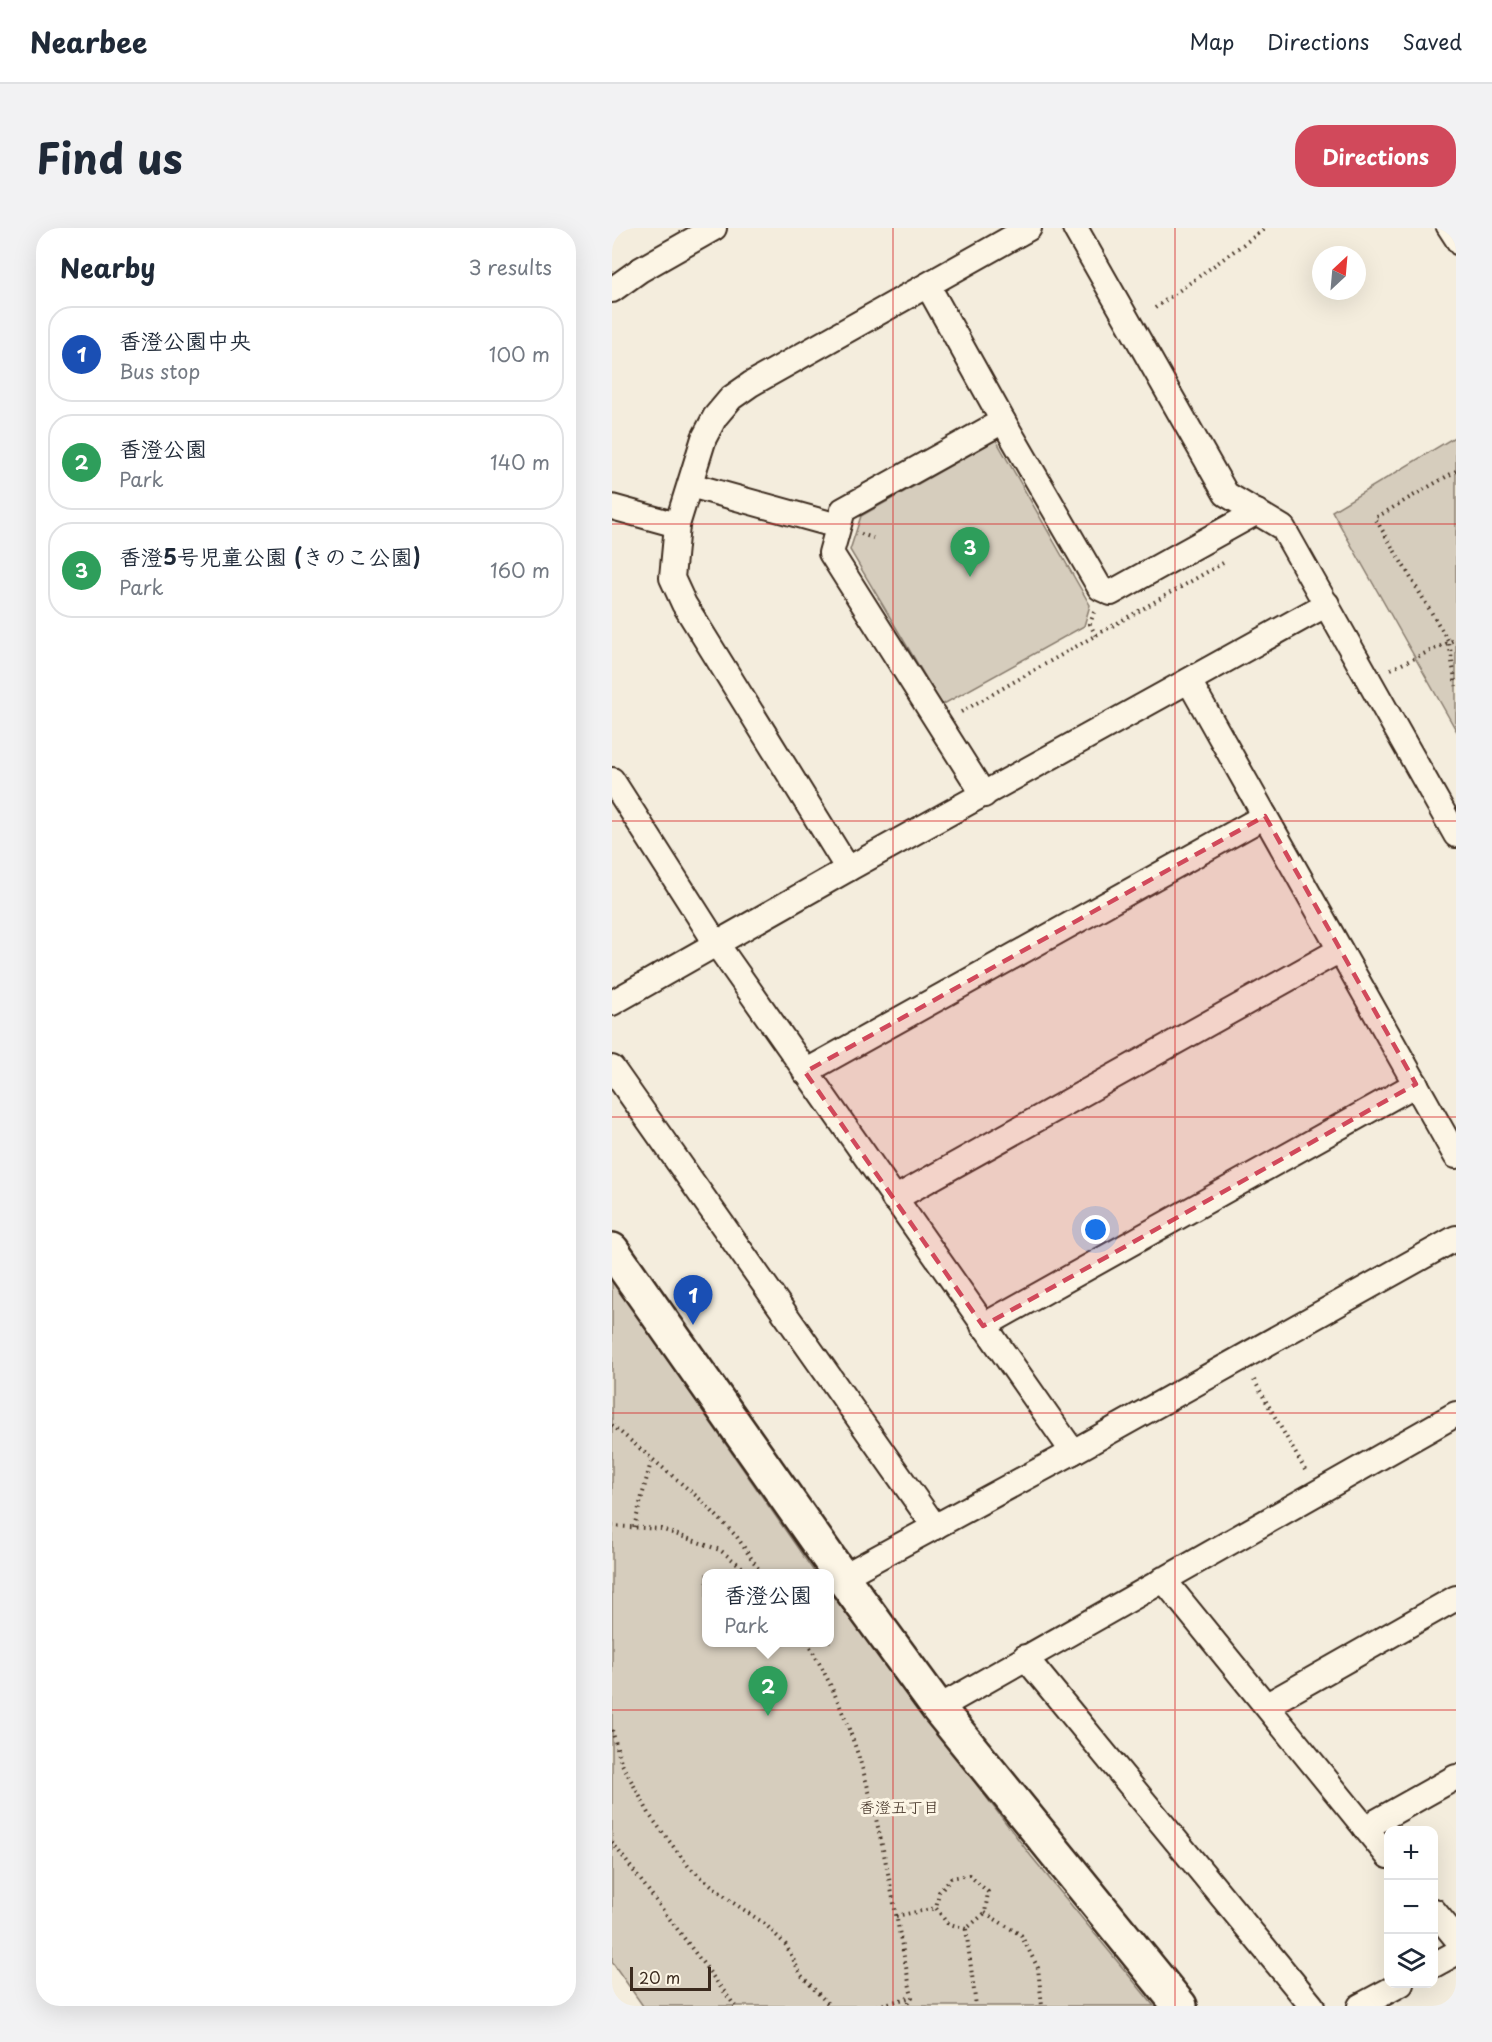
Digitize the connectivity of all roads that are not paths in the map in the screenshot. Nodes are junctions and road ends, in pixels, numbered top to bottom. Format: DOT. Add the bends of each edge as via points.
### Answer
graph roads {
  1 [pos="714,228"];
  2 [pos="1029,228"];
  3 [pos="1075,228"];
  4 [pos="1443,228"];
  5 [pos="1456,249"];
  6 [pos="928,286"];
  7 [pos="612,290"];
  8 [pos="1003,421"];
  9 [pos="690,485"];
  10 [pos="612,507"];
  11 [pos="1257,512"];
  12 [pos="677,525"];
  13 [pos="838,526"];
  14 [pos="1327,604"];
  15 [pos="1189,681"];
  16 [pos="612,780"];
  17 [pos="984,795"];
  18 [pos="1265,816"];
  19 [pos="1456,835"];
  20 [pos="848,869"];
  21 [pos="716,943"];
  22 [pos="1340,950"];
  23 [pos="612,1003"];
  24 [pos="612,1068"];
  25 [pos="805,1072"];
  26 [pos="1416,1084"];
  27 [pos="1456,1156"];
  28 [pos="894,1199"];
  29 [pos="1456,1238"];
  30 [pos="612,1250"];
  31 [pos="984,1326"];
  32 [pos="1456,1414"];
  33 [pos="1073,1452"];
  34 [pos="935,1527"];
  35 [pos="842,1577"];
  36 [pos="1163,1579"];
  37 [pos="1456,1598"];
  38 [pos="1025,1657"];
  39 [pos="1267,1705"];
  40 [pos="938,1708"];
  41 [pos="1456,1777"];
  42 [pos="1365,1828"];
  43 [pos="1384,1850"];
  44 [pos="1438,1916"];
  45 [pos="1456,1938"];
  46 [pos="1456,1953"];
  47 [pos="1438,1963"];
  48 [pos="1392,1988"];
  49 [pos="1180,2006"];
  50 [pos="1311,2006"];
  51 [pos="1360,2006"];
  1 -- 7 [label="street"];
  2 -- 6 [label="street"];
  3 -- 11 [label="street" via="1226,494"];
  4 -- 5 [label="lane"];
  6 -- 8 [label="street"];
  6 -- 9 [label="street" via="731,398 704,438"];
  8 -- 11 [label="street" via="1100,588 1111,593"];
  8 -- 13 [label="street" via="843,510"];
  9 -- 12 [label="street"];
  9 -- 13 [label="street"];
  10 -- 12 [label="street"];
  11 -- 14 [label="street" via="1283,528"];
  12 -- 20 [label="street" via="672,578 684,604"];
  13 -- 17 [label="street" via="831,553"];
  14 -- 15 [label="street"];
  14 -- 19 [label="street"];
  15 -- 17 [label="street"];
  15 -- 18 [label="street"];
  16 -- 21 [label="street"];
  17 -- 20 [label="street"];
  18 -- 22 [label="street"];
  18 -- 25 [label="street"];
  20 -- 21 [label="street"];
  21 -- 23 [label="street"];
  21 -- 25 [label="street"];
  22 -- 26 [label="street"];
  22 -- 28 [label="street"];
  24 -- 34 [label="street"];
  25 -- 28 [label="street"];
  26 -- 27 [label="street"];
  26 -- 31 [label="street"];
  28 -- 31 [label="street"];
  29 -- 33 [label="street"];
  30 -- 35 [label="street"];
  31 -- 33 [label="street"];
  32 -- 36 [label="street"];
  33 -- 34 [label="street"];
  34 -- 35 [label="street"];
  35 -- 40 [label="street"];
  36 -- 38 [label="street"];
  36 -- 39 [label="street"];
  37 -- 39 [label="street"];
  38 -- 40 [label="street"];
  38 -- 50 [label="street"];
  39 -- 42 [label="street"];
  40 -- 49 [label="street"];
  41 -- 42 [label="street"];
  42 -- 43 [label="street"];
  44 -- 45 [label="street"];
  46 -- 47 [label="street"];
  48 -- 51 [label="street"];
}
